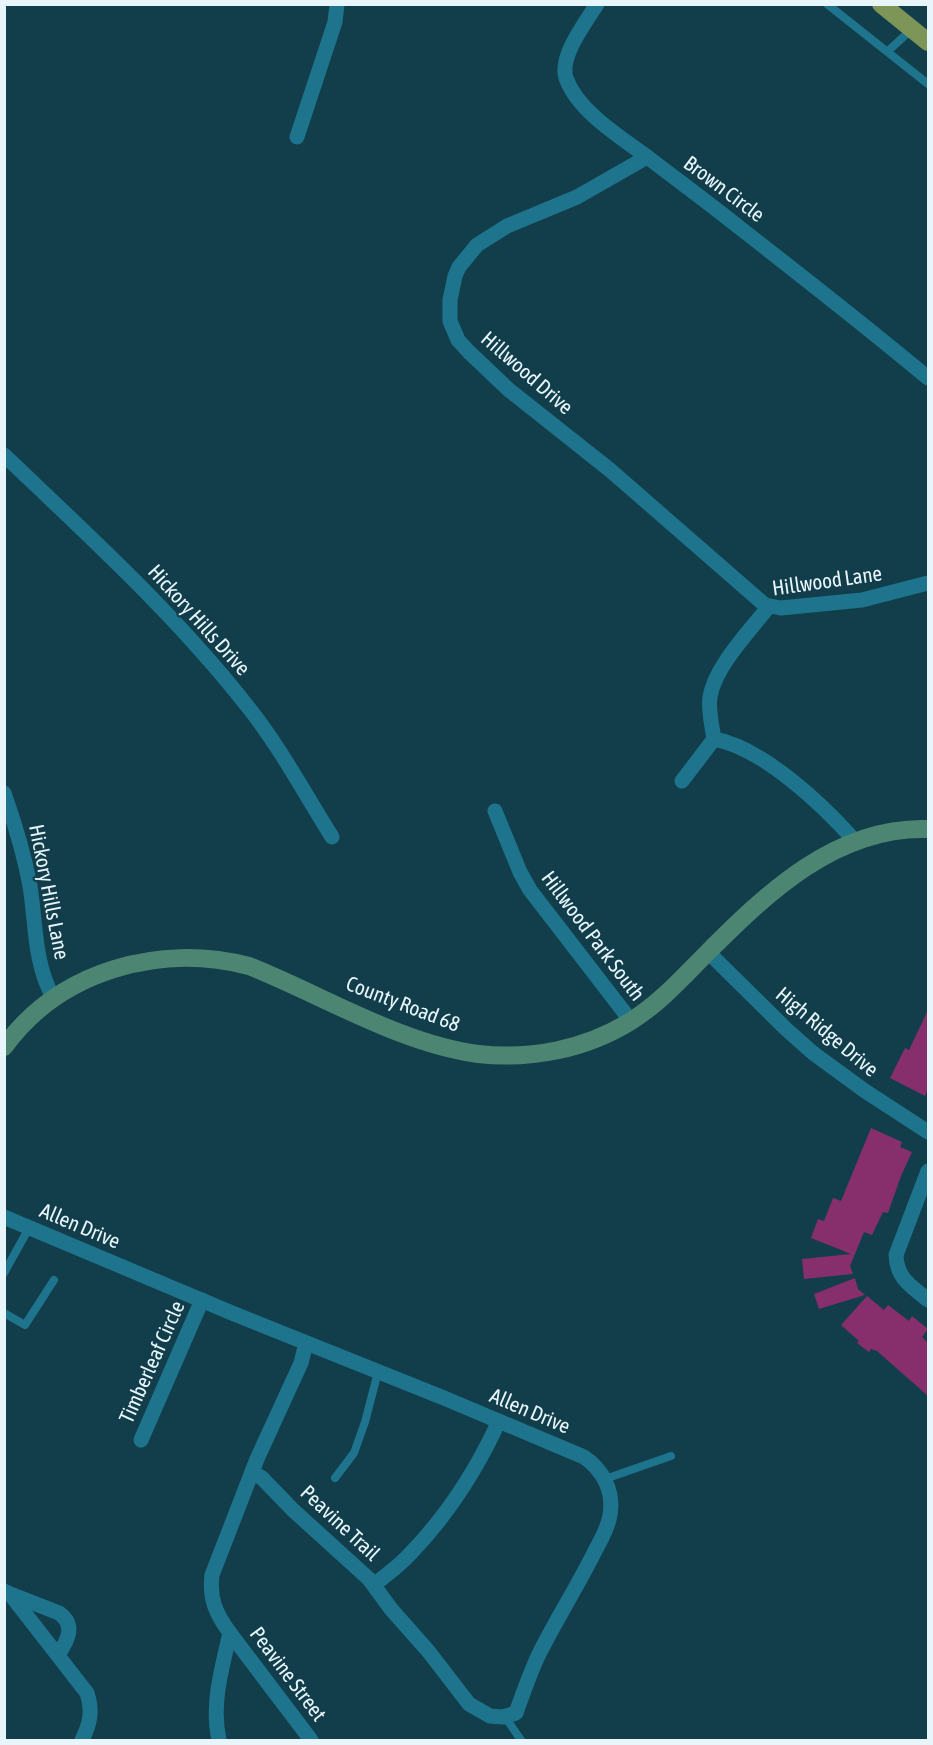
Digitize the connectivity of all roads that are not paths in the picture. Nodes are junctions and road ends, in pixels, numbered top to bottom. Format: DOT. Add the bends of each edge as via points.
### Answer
graph roads {
  1 [pos="337,4"];
  2 [pos="597,4"];
  3 [pos="827,4"];
  4 [pos="881,4"];
  5 [pos="913,29"];
  6 [pos="928,42"];
  7 [pos="888,51"];
  8 [pos="928,84"];
  9 [pos="297,137"];
  10 [pos="647,157"];
  11 [pos="928,378"];
  12 [pos="4,455"];
  13 [pos="928,583"];
  14 [pos="769,606"];
  15 [pos="714,739"];
  16 [pos="682,781"];
  17 [pos="4,793"];
  18 [pos="495,811"];
  19 [pos="928,829"];
  20 [pos="332,837"];
  21 [pos="855,841"];
  22 [pos="708,952"];
  23 [pos="54,999"];
  24 [pos="631,1021"];
  25 [pos="4,1047"];
  26 [pos="928,1132"];
  27 [pos="928,1171"];
  28 [pos="4,1217"];
  29 [pos="29,1228"];
  30 [pos="4,1273"];
  31 [pos="54,1280"];
  32 [pos="202,1300"];
  33 [pos="928,1300"];
  34 [pos="4,1312"];
  35 [pos="306,1343"];
  36 [pos="378,1372"];
  37 [pos="499,1421"];
  38 [pos="141,1440"];
  39 [pos="670,1456"];
  40 [pos="252,1472"];
  41 [pos="335,1478"];
  42 [pos="606,1479"];
  43 [pos="374,1585"];
  44 [pos="7,1593"];
  45 [pos="230,1633"];
  46 [pos="58,1654"];
  47 [pos="505,1717"];
  48 [pos="82,1740"];
  49 [pos="219,1740"];
  50 [pos="311,1740"];
  51 [pos="521,1740"];
  1 -- 9 [label="street" via="336,22"];
  2 -- 10 [label="street, Brown Circle" via="570,49 566,76 580,101"];
  3 -- 7 [label="lane"];
  4 -- 5 [label="main road"];
  5 -- 6 [label="main road"];
  5 -- 7 [label="lane"];
  7 -- 8 [label="lane"];
  10 -- 11 [label="street, Brown Circle"];
  10 -- 14 [label="street, Hillwood Drive" via="577,196 507,226 477,245 455,276 450,321 468,352 509,390 610,470"];
  12 -- 20 [label="street, Hickory Hills Drive" via="123,567 217,668 250,709"];
  13 -- 14 [label="street, Hillwood Lane" via="862,600"];
  14 -- 15 [label="street, Hillwood Lane" via="733,652 713,686 709,703"];
  15 -- 16 [label="street"];
  15 -- 21 [label="street" via="743,748 781,773"];
  17 -- 23 [label="street, Hickory Hills Lane" via="21,843 42,969"];
  18 -- 24 [label="street, Hillwood Park South" via="530,890"];
  19 -- 21 [label="street, County Road 68" via="891,830"];
  21 -- 22 [label="street, County Road 68" via="795,874"];
  22 -- 24 [label="street, County Road 68"];
  22 -- 26 [label="street, High Ridge Drive" via="813,1053"];
  23 -- 24 [label="street, County Road 68" via="98,974 142,961 187,957 249,966 409,1035 478,1054 512,1056 556,1051 588,1042"];
  23 -- 25 [label="street, County Road 68" via="22,1025"];
  27 -- 33 [label="street" via="896,1255 901,1276"];
  28 -- 29 [label="street, Allen Drive"];
  29 -- 30 [label="lane"];
  29 -- 32 [label="street, Allen Drive"];
  31 -- 34 [label="lane" via="26,1324"];
  32 -- 35 [label="street, Allen Drive"];
  32 -- 38 [label="street, Timberleaf Circle"];
  35 -- 36 [label="street, Allen Drive"];
  35 -- 40 [label="street" via="301,1363"];
  36 -- 37 [label="street, Allen Drive"];
  36 -- 41 [label="lane" via="354,1453"];
  37 -- 42 [label="street, Allen Drive" via="584,1457"];
  37 -- 43 [label="street, Peavine Trail" via="469,1476 438,1521 408,1556"];
  39 -- 42 [label="lane"];
  40 -- 43 [label="street, Peavine Trail"];
  40 -- 45 [label="street, Peavine Street" via="212,1575 213,1603"];
  42 -- 47 [label="street" via="611,1504 606,1528 539,1654 516,1713"];
  43 -- 47 [label="street" via="469,1704 490,1716"];
  44 -- 46 [label="street"];
  44 -- 46 [label="street" via="69,1622 69,1635"];
  45 -- 49 [label="street" via="215,1704"];
  45 -- 50 [label="street, Peavine Street"];
  46 -- 48 [label="street" via="90,1702 90,1719"];
  47 -- 51 [label="lane"];
}
